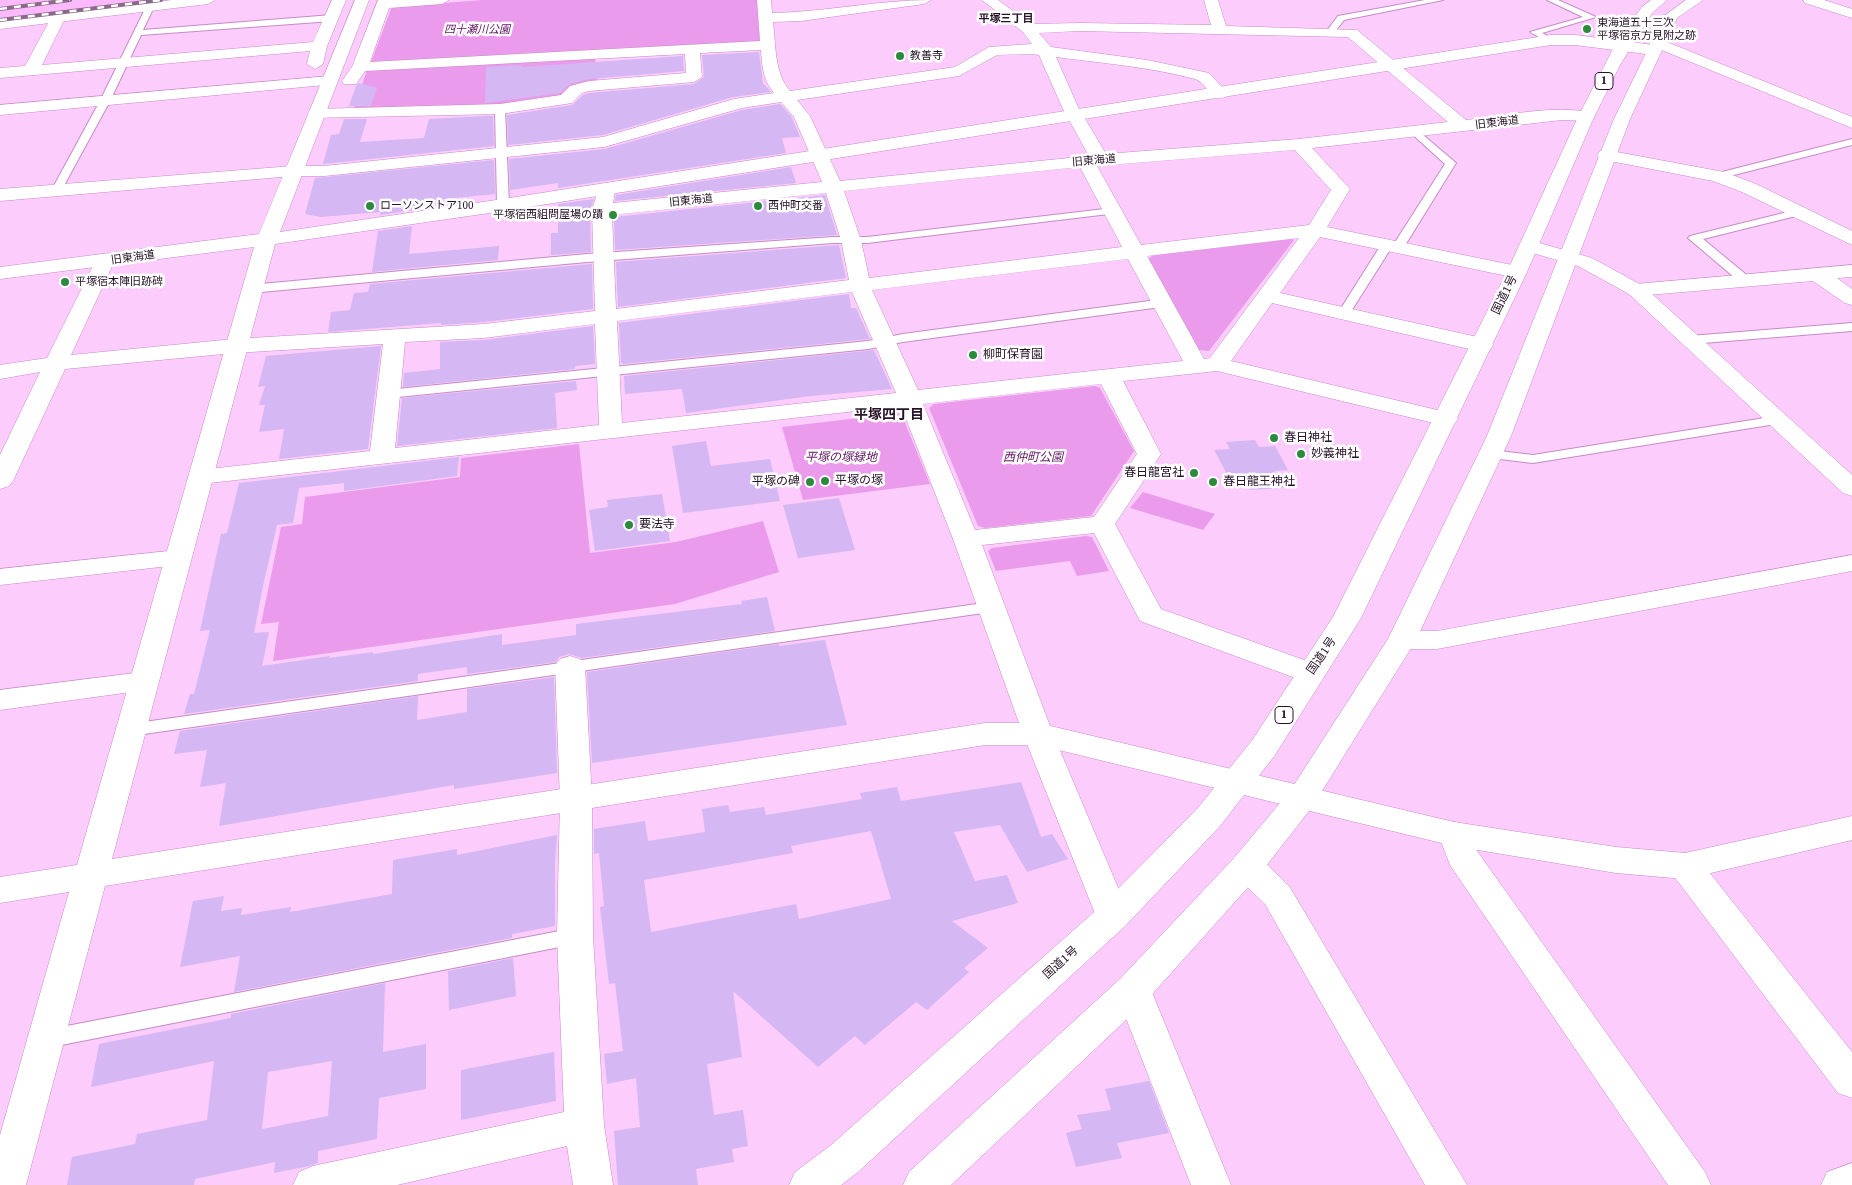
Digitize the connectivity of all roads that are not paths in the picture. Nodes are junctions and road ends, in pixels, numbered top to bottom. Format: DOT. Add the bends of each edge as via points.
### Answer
graph roads {
  1 [pos="208,0"];
  2 [pos="339,0"];
  3 [pos="362,0"];
  4 [pos="442,0"];
  5 [pos="764,0"];
  6 [pos="924,0"];
  7 [pos="989,0"];
  8 [pos="1211,0"];
  9 [pos="1439,0"];
  10 [pos="1551,0"];
  11 [pos="1660,0"];
  12 [pos="1696,0"];
  13 [pos="1810,0"];
  14 [pos="384,2"];
  15 [pos="150,7"];
  16 [pos="1852,14"];
  17 [pos="58,18"];
  18 [pos="332,18"];
  19 [pos="766,18"];
  20 [pos="0,25"];
  21 [pos="1028,29"];
  22 [pos="1220,29"];
  23 [pos="1330,32"];
  24 [pos="138,33"];
  25 [pos="1551,40"];
  26 [pos="768,45"];
  27 [pos="1622,45"];
  28 [pos="319,46"];
  29 [pos="1656,46"];
  30 [pos="692,50"];
  31 [pos="1045,50"];
  32 [pos="124,62"];
  33 [pos="1393,66"];
  34 [pos="360,67"];
  35 [pos="31,70"];
  36 [pos="0,73"];
  37 [pos="330,81"];
  38 [pos="310,82"];
  39 [pos="1220,94"];
  40 [pos="785,97"];
  41 [pos="106,101"];
  42 [pos="500,109"];
  43 [pos="0,110"];
  44 [pos="316,114"];
  45 [pos="1076,116"];
  46 [pos="1586,117"];
  47 [pos="1852,123"];
  48 [pos="1464,127"];
  49 [pos="1416,132"];
  50 [pos="1852,142"];
  51 [pos="1299,144"];
  52 [pos="500,152"];
  53 [pos="1606,155"];
  54 [pos="819,156"];
  55 [pos="1093,161"];
  56 [pos="293,171"];
  57 [pos="1718,176"];
  58 [pos="833,186"];
  59 [pos="56,190"];
  60 [pos="0,195"];
  61 [pos="605,200"];
  62 [pos="503,205"];
  63 [pos="1113,211"];
  64 [pos="1800,212"];
  65 [pos="1315,230"];
  66 [pos="1852,239"];
  67 [pos="265,240"];
  68 [pos="851,240"];
  69 [pos="1393,246"];
  70 [pos="1529,246"];
  71 [pos="1136,251"];
  72 [pos="1569,255"];
  73 [pos="603,258"];
  74 [pos="104,262"];
  75 [pos="1852,271"];
  76 [pos="1516,272"];
  77 [pos="0,273"];
  78 [pos="1817,274"];
  79 [pos="1745,280"];
  80 [pos="860,286"];
  81 [pos="250,288"];
  82 [pos="1636,290"];
  83 [pos="1267,296"];
  84 [pos="1852,298"];
  85 [pos="1164,303"];
  86 [pos="1344,313"];
  87 [pos="607,318"];
  88 [pos="1852,327"];
  89 [pos="395,336"];
  90 [pos="1690,340"];
  91 [pos="884,342"];
  92 [pos="1482,345"];
  93 [pos="234,346"];
  94 [pos="56,363"];
  95 [pos="1206,364"];
  96 [pos="0,372"];
  97 [pos="610,372"];
  98 [pos="1108,375"];
  99 [pos="388,394"];
  100 [pos="909,397"];
  101 [pos="1446,419"];
  102 [pos="1777,420"];
  103 [pos="611,431"];
  104 [pos="1491,454"];
  105 [pos="382,456"];
  106 [pos="200,477"];
  107 [pos="0,481"];
  108 [pos="1852,488"];
  109 [pos="1102,524"];
  110 [pos="966,540"];
  111 [pos="178,558"];
  112 [pos="1852,562"];
  113 [pos="0,577"];
  114 [pos="991,607"];
  115 [pos="1402,640"];
  116 [pos="570,666"];
  117 [pos="1311,673"];
  118 [pos="144,682"];
  119 [pos="0,700"];
  120 [pos="130,730"];
  121 [pos="1038,734"];
  122 [pos="1236,782"];
  123 [pos="1302,799"];
  124 [pos="576,800"];
  125 [pos="1852,828"];
  126 [pos="1454,834"];
  127 [pos="1247,866"];
  128 [pos="1685,866"];
  129 [pos="90,875"];
  130 [pos="0,890"];
  131 [pos="1114,916"];
  132 [pos="575,936"];
  133 [pos="1133,990"];
  134 [pos="46,1039"];
  135 [pos="1852,1081"];
  136 [pos="584,1125"];
  137 [pos="1852,1182"];
  138 [pos="6,1185"];
  139 [pos="313,1185"];
  140 [pos="592,1185"];
  141 [pos="809,1185"];
  142 [pos="923,1185"];
  143 [pos="1211,1185"];
  144 [pos="1447,1185"];
  145 [pos="1691,1185"];
  146 [pos="1841,1185"];
  1 -- 15 [label="main road"];
  2 -- 18 [label="main road"];
  3 -- 37 [label="main road"];
  4 -- 14 [label="main road"];
  5 -- 19 [label="main road"];
  6 -- 19 [label="main road" via="801,17"];
  7 -- 21 [label="main road"];
  8 -- 22 [label="main road"];
  9 -- 23 [label="lane" via="1341,18"];
  10 -- 25 [label="lane" via="1592,16 1534,32"];
  11 -- 27 [label="main road, 国道1号 / 1" via="1647,10"];
  12 -- 29 [label="main road" via="1671,16"];
  13 -- 16 [label="main road"];
  14 -- 34 [label="main road"];
  15 -- 17 [label="main road"];
  15 -- 24 [label="lane"];
  17 -- 20 [label="main road"];
  17 -- 35 [label="main road"];
  18 -- 24 [label="lane"];
  18 -- 28 [label="main road"];
  19 -- 26 [label="main road"];
  21 -- 22 [label="main road"];
  21 -- 31 [label="main road"];
  22 -- 23 [label="main road"];
  23 -- 33 [label="main road" via="1352,33"];
  24 -- 32 [label="lane"];
  25 -- 27 [label="main road"];
  25 -- 33 [label="main road"];
  26 -- 30 [label="main road"];
  26 -- 40 [label="main road" via="770,70"];
  27 -- 29 [label="main road"];
  27 -- 46 [label="main road, 国道1号 / 1"];
  28 -- 32 [label="main road"];
  28 -- 38 [label="main road"];
  29 -- 47 [label="main road"];
  29 -- 53 [label="main road"];
  30 -- 34 [label="main road"];
  30 -- 42 [label="main road" via="694,77 589,86 576,89 566,99"];
  31 -- 39 [label="main road" via="1203,76"];
  31 -- 40 [label="main road" via="994,50 959,71"];
  31 -- 45 [label="main road"];
  32 -- 35 [label="main road"];
  32 -- 41 [label="lane"];
  33 -- 39 [label="main road"];
  33 -- 48 [label="main road"];
  34 -- 44 [label="main road" via="335,100"];
  35 -- 36 [label="main road"];
  37 -- 38 [label="main road"];
  37 -- 44 [label="main road"];
  38 -- 41 [label="main road"];
  38 -- 44 [label="main road"];
  39 -- 45 [label="main road"];
  40 -- 52 [label="main road" via="740,103 604,142"];
  40 -- 54 [label="main road" via="802,116"];
  41 -- 43 [label="main road"];
  41 -- 59 [label="lane"];
  42 -- 44 [label="main road"];
  42 -- 52 [label="lane"];
  44 -- 56 [label="main road"];
  45 -- 54 [label="main road"];
  45 -- 55 [label="main road"];
  46 -- 48 [label="main road, 旧東海道" via="1564,115"];
  46 -- 70 [label="main road, 国道1号 / 1"];
  48 -- 49 [label="main road, 旧東海道"];
  49 -- 51 [label="main road, 旧東海道"];
  49 -- 69 [label="lane" via="1451,163"];
  50 -- 57 [label="lane"];
  51 -- 55 [label="main road, 旧東海道"];
  51 -- 65 [label="main road" via="1341,189"];
  52 -- 56 [label="main road"];
  52 -- 62 [label="lane"];
  53 -- 57 [label="main road"];
  53 -- 72 [label="main road"];
  54 -- 58 [label="main road"];
  54 -- 61 [label="main road"];
  55 -- 58 [label="main road, 旧東海道"];
  55 -- 63 [label="main road"];
  56 -- 59 [label="main road"];
  56 -- 67 [label="main road"];
  57 -- 64 [label="main road"];
  58 -- 61 [label="main road, 旧東海道"];
  58 -- 68 [label="main road"];
  59 -- 60 [label="main road"];
  61 -- 62 [label="main road, 旧東海道"];
  61 -- 73 [label="main road"];
  62 -- 67 [label="main road, 旧東海道"];
  63 -- 68 [label="lane"];
  63 -- 71 [label="main road"];
  64 -- 66 [label="main road"];
  64 -- 79 [label="lane" via="1694,238"];
  65 -- 69 [label="main road"];
  65 -- 71 [label="main road"];
  65 -- 83 [label="main road"];
  67 -- 74 [label="main road, 旧東海道"];
  67 -- 81 [label="main road"];
  68 -- 73 [label="lane"];
  68 -- 80 [label="main road"];
  69 -- 76 [label="main road"];
  69 -- 86 [label="lane"];
  70 -- 72 [label="main road"];
  70 -- 76 [label="main road, 国道1号 / 1"];
  71 -- 80 [label="main road"];
  71 -- 85 [label="main road"];
  72 -- 82 [label="main road" via="1600,267"];
  72 -- 104 [label="main road"];
  73 -- 81 [label="lane"];
  73 -- 87 [label="main road"];
  74 -- 77 [label="main road, 旧東海道"];
  74 -- 94 [label="main road"];
  75 -- 78 [label="main road"];
  76 -- 92 [label="main road, 国道1号 / 1"];
  78 -- 79 [label="main road"];
  78 -- 84 [label="main road"];
  79 -- 82 [label="main road"];
  80 -- 87 [label="main road"];
  80 -- 91 [label="main road"];
  81 -- 93 [label="main road"];
  82 -- 90 [label="main road"];
  83 -- 86 [label="main road"];
  83 -- 95 [label="main road"];
  85 -- 91 [label="lane"];
  85 -- 95 [label="main road"];
  86 -- 92 [label="main road"];
  87 -- 89 [label="main road" via="484,331"];
  87 -- 97 [label="main road"];
  88 -- 90 [label="lane"];
  89 -- 93 [label="main road"];
  89 -- 99 [label="main road"];
  90 -- 102 [label="main road"];
  91 -- 97 [label="lane"];
  91 -- 100 [label="main road"];
  92 -- 101 [label="main road, 国道1号 / 1"];
  93 -- 94 [label="main road"];
  93 -- 106 [label="main road"];
  94 -- 96 [label="main road"];
  94 -- 107 [label="main road"];
  95 -- 98 [label="main road"];
  95 -- 101 [label="main road"];
  97 -- 99 [label="lane"];
  97 -- 103 [label="main road"];
  98 -- 100 [label="main road"];
  98 -- 109 [label="main road" via="1149,454"];
  99 -- 105 [label="main road"];
  100 -- 103 [label="main road"];
  100 -- 110 [label="main road"];
  101 -- 117 [label="main road, 国道1号 / 1" via="1348,618"];
  102 -- 104 [label="lane" via="1533,459"];
  102 -- 108 [label="main road"];
  103 -- 105 [label="main road"];
  104 -- 115 [label="main road"];
  105 -- 106 [label="main road"];
  106 -- 111 [label="main road"];
  109 -- 110 [label="main road"];
  109 -- 117 [label="main road" via="1150,615"];
  110 -- 114 [label="main road"];
  111 -- 113 [label="main road"];
  111 -- 118 [label="main road"];
  112 -- 115 [label="main road" via="1437,640"];
  114 -- 116 [label="lane"];
  114 -- 121 [label="main road"];
  115 -- 123 [label="main road"];
  116 -- 120 [label="lane"];
  116 -- 124 [label="main road"];
  117 -- 122 [label="main road, 国道1号 / 1" via="1264,747"];
  118 -- 119 [label="main road"];
  118 -- 120 [label="main road"];
  120 -- 129 [label="main road"];
  121 -- 122 [label="main road"];
  121 -- 124 [label="main road" via="975,735"];
  121 -- 131 [label="main road"];
  122 -- 123 [label="main road"];
  122 -- 131 [label="main road, 国道1号 / 1" via="1208,817"];
  123 -- 126 [label="main road"];
  123 -- 127 [label="main road"];
  124 -- 129 [label="main road"];
  124 -- 132 [label="main road"];
  125 -- 128 [label="main road"];
  126 -- 128 [label="main road" via="1616,860"];
  126 -- 145 [label="main road" via="1462,856"];
  127 -- 133 [label="main road"];
  127 -- 144 [label="main road" via="1277,895"];
  128 -- 135 [label="main road"];
  129 -- 130 [label="main road"];
  129 -- 134 [label="main road"];
  131 -- 141 [label="main road, 国道1号 / 1" via="851,1153"];
  132 -- 134 [label="lane"];
  132 -- 136 [label="main road"];
  133 -- 142 [label="main road"];
  133 -- 143 [label="main road"];
  134 -- 138 [label="main road"];
  136 -- 139 [label="main road"];
  136 -- 140 [label="main road"];
  137 -- 146 [label="main road"];
}
